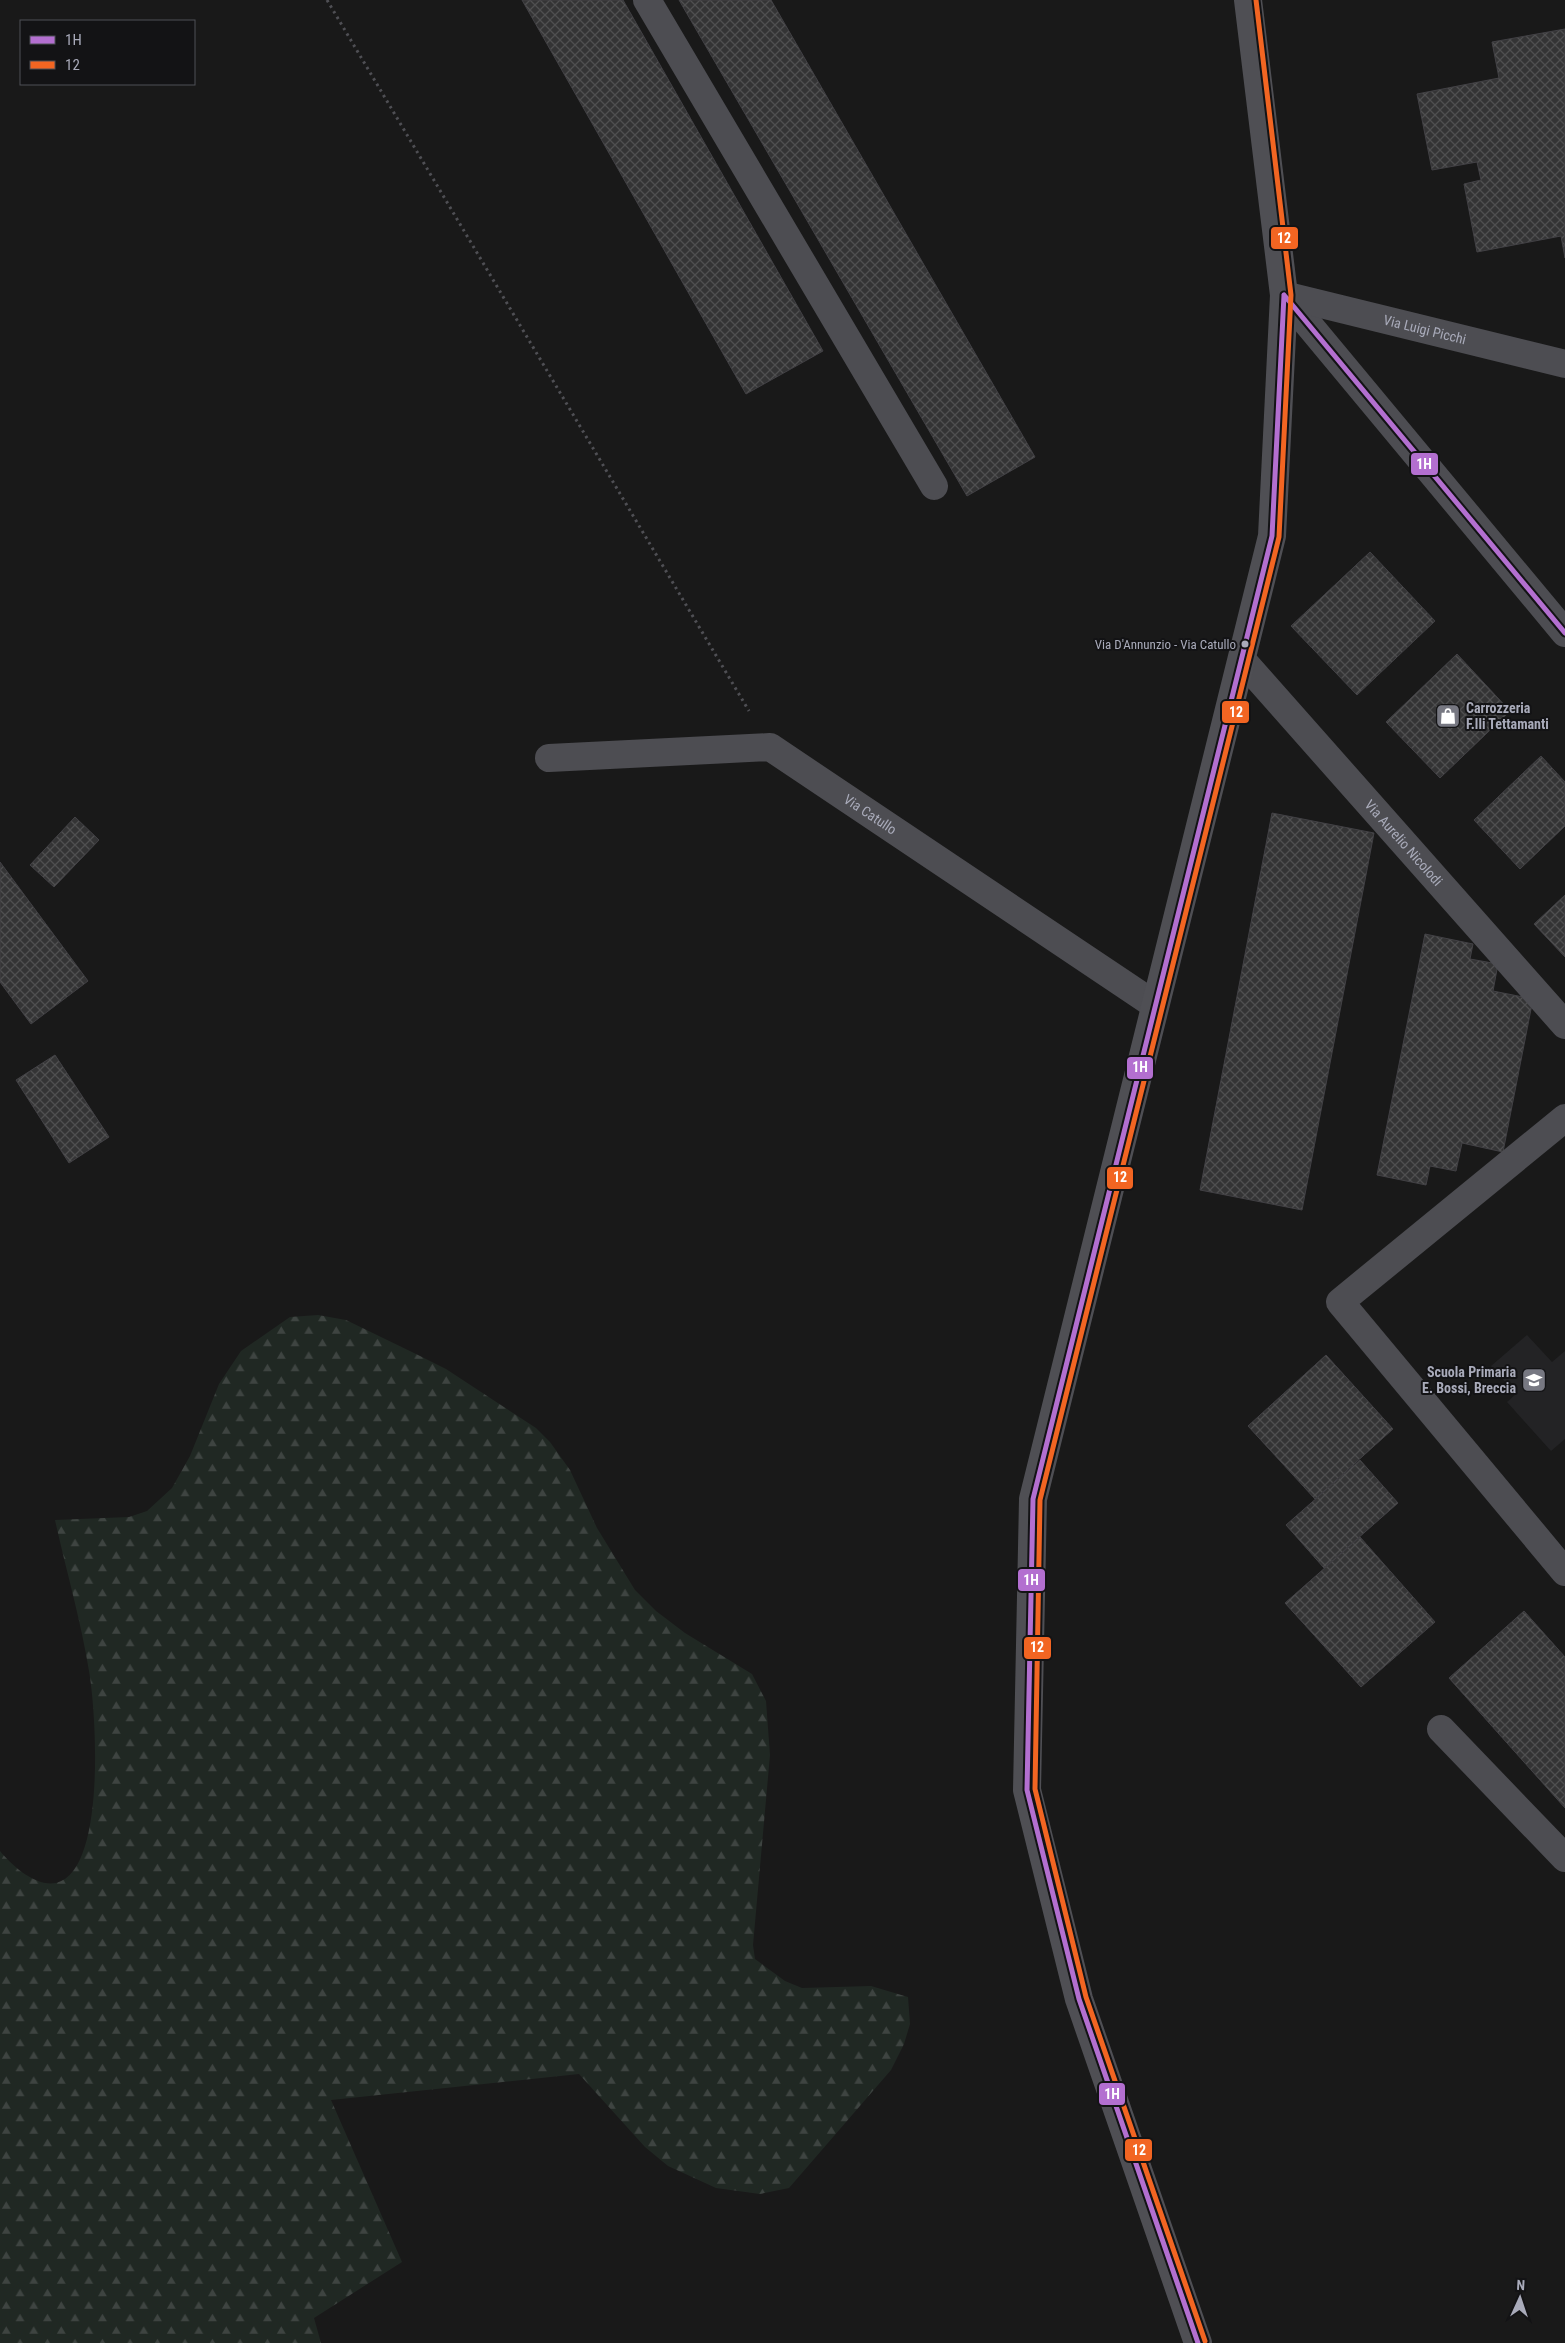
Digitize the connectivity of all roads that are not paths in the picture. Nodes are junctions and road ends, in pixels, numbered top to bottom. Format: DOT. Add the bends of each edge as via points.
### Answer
graph roads {
  1 [pos="647,0"];
  2 [pos="1248,0"];
  3 [pos="1284,295"];
  4 [pos="1565,364"];
  5 [pos="934,486"];
  6 [pos="1565,633"];
  7 [pos="1242,660"];
  8 [pos="549,758"];
  9 [pos="1155,1005"];
  10 [pos="1565,1025"];
  11 [pos="1565,1118"];
  12 [pos="1565,1572"];
  13 [pos="1441,1729"];
  14 [pos="1565,1858"];
  15 [pos="1198,2343"];
  1 -- 5 [label="street"];
  2 -- 3 [label="main road"];
  3 -- 4 [label="street, Via Luigi Picchi"];
  3 -- 6 [label="street"];
  3 -- 7 [label="main road" via="1272,536"];
  7 -- 9 [label="main road"];
  7 -- 10 [label="street, Via Aurelio Nicolodi"];
  8 -- 9 [label="street, Via Catullo" via="770,747"];
  9 -- 15 [label="main road" via="1033,1499 1027,1790 1078,1999"];
  11 -- 12 [label="street" via="1340,1302"];
  13 -- 14 [label="street"];
}
